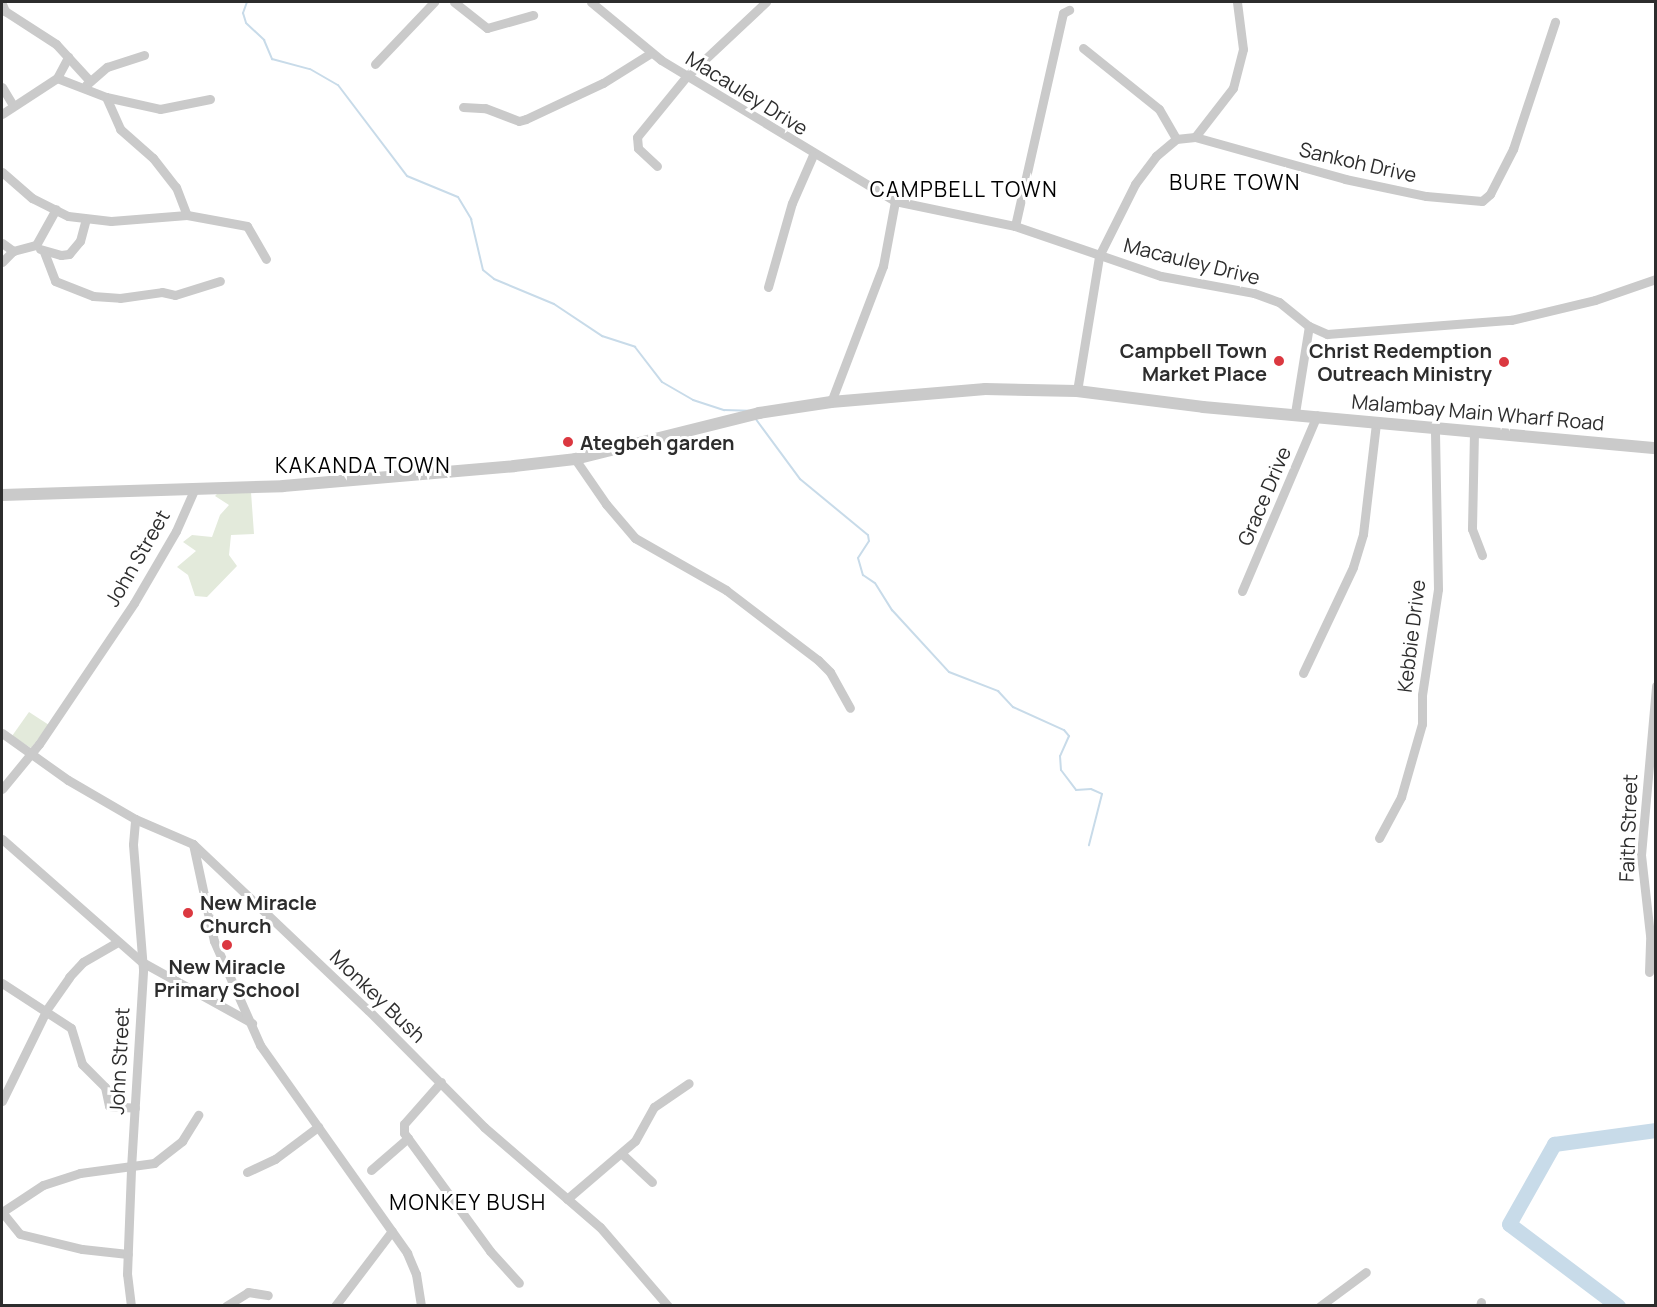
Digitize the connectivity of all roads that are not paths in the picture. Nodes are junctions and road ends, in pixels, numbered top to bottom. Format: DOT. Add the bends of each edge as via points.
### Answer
graph roads {
  1 [pos="434,2"];
  2 [pos="454,2"];
  3 [pos="591,2"];
  4 [pos="766,2"];
  5 [pos="1237,2"];
  6 [pos="1069,10"];
  7 [pos="3,11"];
  8 [pos="533,15"];
  9 [pos="1555,22"];
  10 [pos="1083,48"];
  11 [pos="651,53"];
  12 [pos="144,55"];
  13 [pos="68,57"];
  14 [pos="375,64"];
  15 [pos="686,77"];
  16 [pos="57,78"];
  17 [pos="87,83"];
  18 [pos="2,87"];
  19 [pos="106,97"];
  20 [pos="210,99"];
  21 [pos="13,105"];
  22 [pos="463,107"];
  23 [pos="2,114"];
  24 [pos="1195,137"];
  25 [pos="1176,139"];
  26 [pos="813,155"];
  27 [pos="657,166"];
  28 [pos="2,172"];
  29 [pos="895,201"];
  30 [pos="56,209"];
  31 [pos="187,215"];
  32 [pos="86,219"];
  33 [pos="1015,226"];
  34 [pos="2,243"];
  35 [pos="36,245"];
  36 [pos="13,251"];
  37 [pos="44,252"];
  38 [pos="1099,256"];
  39 [pos="266,259"];
  40 [pos="2,262"];
  41 [pos="1656,279"];
  42 [pos="220,281"];
  43 [pos="768,287"];
  44 [pos="1309,326"];
  45 [pos="1077,392"];
  46 [pos="831,402"];
  47 [pos="1295,413"];
  48 [pos="1317,415"];
  49 [pos="1376,423"];
  50 [pos="1435,429"];
  51 [pos="1474,432"];
  52 [pos="1656,448"];
  53 [pos="575,459"];
  54 [pos="195,488"];
  55 [pos="2,495"];
  56 [pos="1482,555"];
  57 [pos="1242,591"];
  58 [pos="1303,673"];
  59 [pos="1656,686"];
  60 [pos="850,708"];
  61 [pos="2,733"];
  62 [pos="31,755"];
  63 [pos="5,778"];
  64 [pos="2,789"];
  65 [pos="135,819"];
  66 [pos="1379,838"];
  67 [pos="2,839"];
  68 [pos="192,844"];
  69 [pos="116,943"];
  70 [pos="142,962"];
  71 [pos="1648,972"];
  72 [pos="2,983"];
  73 [pos="47,1010"];
  74 [pos="252,1023"];
  75 [pos="441,1082"];
  76 [pos="689,1083"];
  77 [pos="2,1101"];
  78 [pos="135,1108"];
  79 [pos="198,1115"];
  80 [pos="318,1127"];
  81 [pos="408,1138"];
  82 [pos="622,1154"];
  83 [pos="131,1168"];
  84 [pos="371,1170"];
  85 [pos="247,1172"];
  86 [pos="652,1182"];
  87 [pos="567,1199"];
  88 [pos="2,1212"];
  89 [pos="392,1231"];
  90 [pos="128,1254"];
  91 [pos="1366,1272"];
  92 [pos="519,1283"];
  93 [pos="268,1295"];
  94 [pos="131,1305"];
  95 [pos="226,1305"];
  96 [pos="335,1305"];
  97 [pos="421,1305"];
  98 [pos="668,1305"];
  99 [pos="1320,1305"];
  1 -- 14 [label="street"];
  2 -- 8 [label="street" via="487,28"];
  3 -- 11 [label="street, Macauley Drive"];
  4 -- 15 [label="street"];
  5 -- 24 [label="street" via="1243,49 1233,88"];
  6 -- 33 [label="street" via="1062,13"];
  7 -- 13 [label="street" via="57,45"];
  9 -- 24 [label="street, Sankoh Drive" via="1513,149 1490,194 1482,201 1426,196 1345,179"];
  10 -- 25 [label="street" via="1159,109"];
  11 -- 15 [label="street, Macauley Drive"];
  11 -- 22 [label="street" via="603,83 526,119 514,119 492,109"];
  12 -- 17 [label="street" via="107,68"];
  13 -- 16 [label="street"];
  13 -- 17 [label="street"];
  15 -- 26 [label="street, Macauley Drive"];
  15 -- 27 [label="street" via="637,137 638,148"];
  16 -- 17 [label="street"];
  16 -- 21 [label="street"];
  17 -- 19 [label="street"];
  18 -- 21 [label="street"];
  19 -- 20 [label="street" via="160,109"];
  19 -- 31 [label="street" via="120,129 153,158 176,187"];
  21 -- 23 [label="street"];
  24 -- 25 [label="street, Sankoh Drive"];
  25 -- 38 [label="street" via="1156,156 1135,184"];
  26 -- 29 [label="street, Macauley Drive"];
  26 -- 43 [label="street" via="792,203"];
  28 -- 30 [label="street" via="32,198"];
  29 -- 33 [label="street, Macauley Drive"];
  29 -- 46 [label="street" via="883,266"];
  30 -- 32 [label="street"];
  30 -- 35 [label="street"];
  31 -- 32 [label="street"];
  31 -- 39 [label="street" via="247,226"];
  32 -- 37 [label="street" via="80,241 69,254"];
  33 -- 38 [label="street, Macauley Drive"];
  34 -- 36 [label="street"];
  35 -- 36 [label="street"];
  35 -- 37 [label="street"];
  36 -- 40 [label="street"];
  37 -- 42 [label="street" via="55,281 93,296 120,298 162,292 175,295"];
  38 -- 44 [label="street, Macauley Drive" via="1161,276 1254,293 1279,302"];
  38 -- 45 [label="street"];
  41 -- 44 [label="street, Macauley Drive" via="1595,300 1511,320 1344,335 1327,334"];
  44 -- 47 [label="street"];
  45 -- 46 [label="street, Malambay Main Wharf Road" via="951,390"];
  45 -- 47 [label="street, Malambay Main Wharf Road"];
  46 -- 53 [label="street, Malambay Main Wharf Road" via="755,414"];
  47 -- 48 [label="street, Malambay Main Wharf Road"];
  48 -- 49 [label="street, Malambay Main Wharf Road"];
  48 -- 57 [label="street, Grace Drive"];
  49 -- 50 [label="street, Malambay Main Wharf Road"];
  49 -- 58 [label="street" via="1363,534 1353,567"];
  50 -- 51 [label="street, Malambay Main Wharf Road"];
  50 -- 66 [label="street, Kebbie Drive" via="1438,589 1422,695 1422,724 1401,797"];
  51 -- 52 [label="street, Malambay Main Wharf Road"];
  51 -- 56 [label="street" via="1471,518"];
  53 -- 54 [label="street, Malambay Main Wharf Road" via="283,486"];
  53 -- 60 [label="street" via="635,538 726,590 818,660 830,672"];
  54 -- 55 [label="street, Malambay Main Wharf Road"];
  54 -- 62 [label="street, John Street" via="176,531 134,603"];
  59 -- 71 [label="street, Faith Street" via="1641,855 1650,935"];
  61 -- 62 [label="street, Monkey Bush"];
  62 -- 63 [label="street, John Street"];
  62 -- 65 [label="street, Monkey Bush"];
  63 -- 64 [label="street, John Street"];
  65 -- 68 [label="street, Monkey Bush"];
  65 -- 70 [label="street, John Street" via="133,844"];
  67 -- 69 [label="street" via="57,884"];
  68 -- 74 [label="street" via="214,941"];
  68 -- 75 [label="street, Monkey Bush"];
  69 -- 70 [label="street"];
  69 -- 73 [label="street" via="76,968"];
  70 -- 74 [label="street"];
  70 -- 78 [label="street, John Street"];
  72 -- 73 [label="street"];
  73 -- 77 [label="street"];
  73 -- 78 [label="street" via="74,1032 82,1064 105,1087 109,1106"];
  74 -- 80 [label="street" via="260,1045"];
  75 -- 81 [label="street" via="404,1124"];
  75 -- 87 [label="street, Monkey Bush" via="483,1127"];
  76 -- 82 [label="street" via="646,1114 635,1141"];
  78 -- 83 [label="street, John Street"];
  79 -- 83 [label="street" via="182,1141 166,1156"];
  80 -- 85 [label="street" via="275,1159"];
  80 -- 89 [label="street"];
  81 -- 84 [label="street"];
  81 -- 92 [label="street" via="490,1251"];
  82 -- 86 [label="street"];
  82 -- 87 [label="street"];
  83 -- 88 [label="street" via="80,1173 43,1185"];
  83 -- 90 [label="street, John Street"];
  87 -- 98 [label="street, Monkey Bush" via="625,1253"];
  88 -- 90 [label="street" via="20,1234 38,1240"];
  89 -- 96 [label="street"];
  89 -- 97 [label="street" via="416,1274"];
  90 -- 94 [label="street, John Street"];
  91 -- 99 [label="street"];
  93 -- 95 [label="street" via="248,1292"];
}
